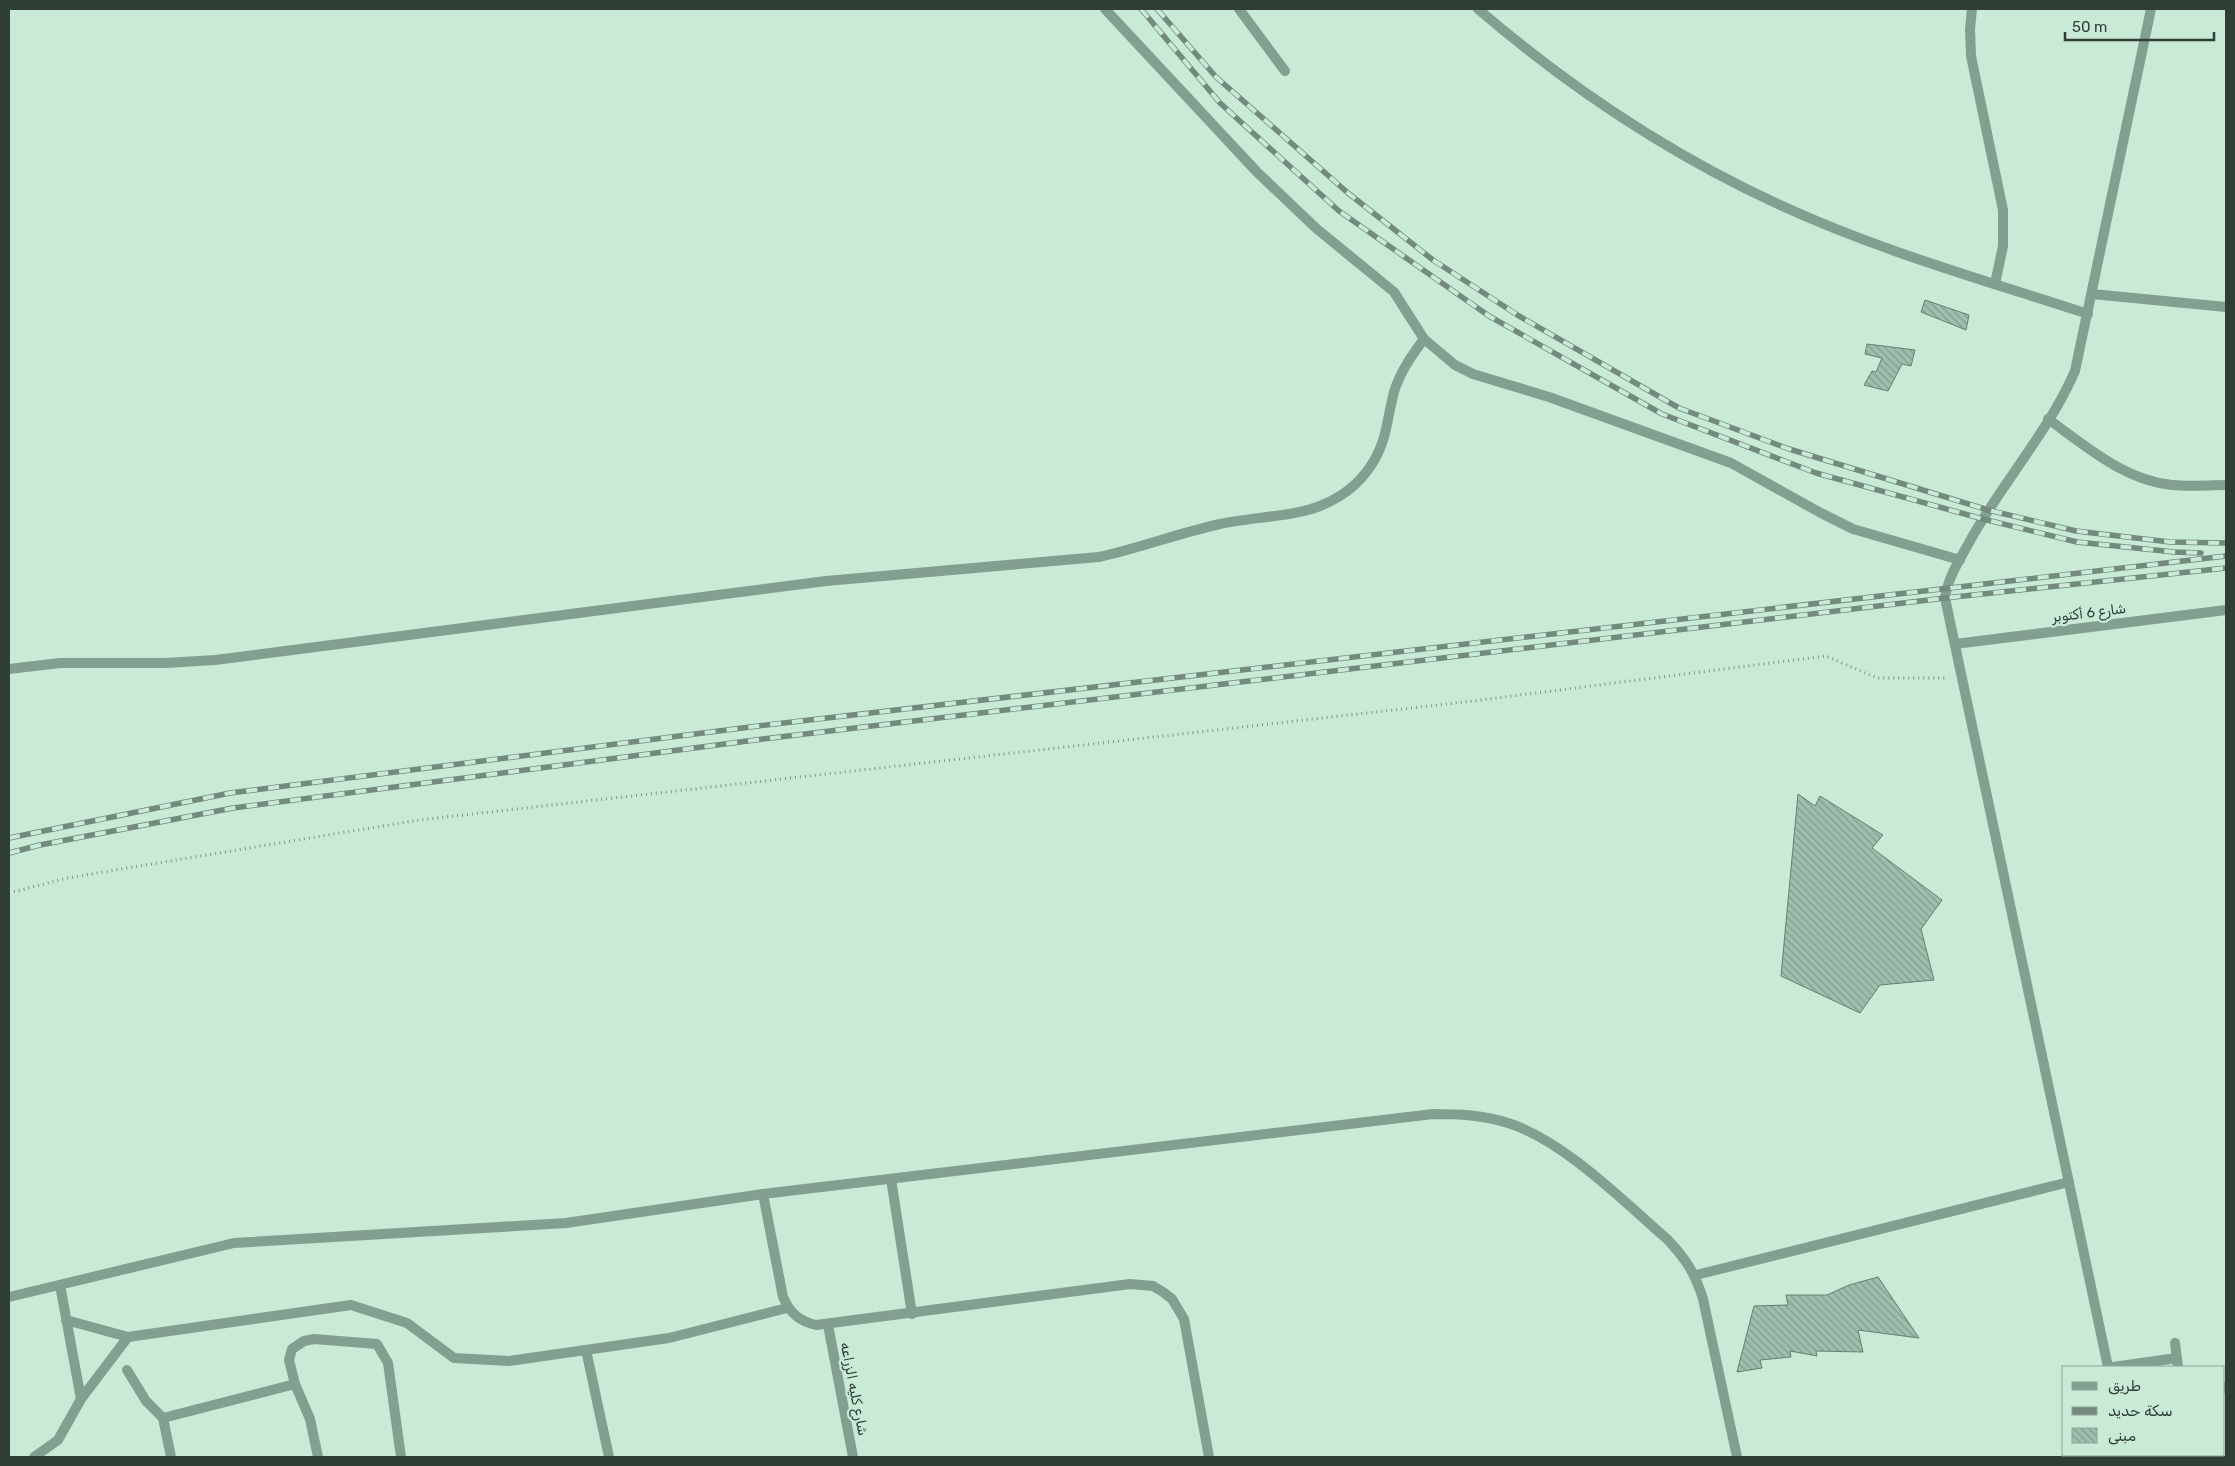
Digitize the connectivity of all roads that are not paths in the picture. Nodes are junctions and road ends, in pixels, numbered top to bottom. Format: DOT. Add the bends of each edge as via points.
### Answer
graph roads {
  1 [pos="1105,9"];
  2 [pos="1239,9"];
  3 [pos="1478,9"];
  4 [pos="1972,9"];
  5 [pos="2151,9"];
  6 [pos="1285,70"];
  7 [pos="1995,284"];
  8 [pos="2092,294"];
  9 [pos="2226,307"];
  10 [pos="2088,314"];
  11 [pos="1424,339"];
  12 [pos="2048,419"];
  13 [pos="2226,485"];
  14 [pos="1960,560"];
  15 [pos="2226,610"];
  16 [pos="1955,644"];
  17 [pos="9,670"];
  18 [pos="891,1179"];
  19 [pos="2069,1182"];
  20 [pos="763,1194"];
  21 [pos="1696,1275"];
  22 [pos="60,1285"];
  23 [pos="9,1297"];
  24 [pos="787,1308"];
  25 [pos="912,1314"];
  26 [pos="66,1320"];
  27 [pos="828,1325"];
  28 [pos="128,1337"];
  29 [pos="2175,1343"];
  30 [pos="586,1350"];
  31 [pos="2178,1363"];
  32 [pos="2108,1366"];
  33 [pos="2129,1366"];
  34 [pos="127,1370"];
  35 [pos="295,1384"];
  36 [pos="81,1398"];
  37 [pos="163,1418"];
  38 [pos="34,1457"];
  39 [pos="171,1457"];
  40 [pos="318,1457"];
  41 [pos="401,1457"];
  42 [pos="609,1457"];
  43 [pos="853,1457"];
  44 [pos="1209,1457"];
  45 [pos="1737,1457"];
  1 -- 11 [label="street" via="1257,172 1317,229 1394,292"];
  2 -- 6 [label="street"];
  3 -- 7 [label="street" via="1615,114 1722,177 1836,229"];
  4 -- 7 [label="street" via="1971,56 2003,210 2003,246"];
  5 -- 8 [label="street"];
  7 -- 10 [label="street"];
  8 -- 9 [label="street"];
  8 -- 10 [label="street"];
  10 -- 12 [label="street" via="2075,371"];
  11 -- 14 [label="street" via="1455,365 1473,374 1701,451 1753,474 1845,525"];
  11 -- 17 [label="street" via="1394,391 1384,440 1370,468 1334,500 1303,511 1219,524 1099,557 826,581 215,660 60,663"];
  12 -- 13 [label="street" via="2105,460 2137,477 2173,485"];
  12 -- 14 [label="street" via="1988,510"];
  14 -- 16 [label="street" via="1947,586 1945,598"];
  15 -- 16 [label="street, شارع 6 أكتوبر"];
  16 -- 19 [label="street"];
  18 -- 20 [label="street"];
  18 -- 21 [label="street" via="1433,1114 1484,1116 1517,1126 1555,1145 1667,1238"];
  18 -- 25 [label="street"];
  19 -- 21 [label="street"];
  19 -- 32 [label="street"];
  20 -- 22 [label="street" via="566,1223 234,1243"];
  20 -- 24 [label="street" via="782,1297"];
  21 -- 45 [label="street"];
  22 -- 23 [label="street"];
  22 -- 26 [label="street"];
  24 -- 27 [label="street" via="805,1322"];
  24 -- 30 [label="street" via="669,1338"];
  25 -- 27 [label="street"];
  25 -- 44 [label="street" via="1130,1284 1153,1286 1172,1299 1184,1319"];
  26 -- 28 [label="street"];
  26 -- 36 [label="street"];
  27 -- 43 [label="street, شارع كليه الزراعه"];
  28 -- 30 [label="street" via="351,1305 407,1323 454,1358 508,1361"];
  28 -- 36 [label="street"];
  29 -- 31 [label="street"];
  30 -- 42 [label="street"];
  31 -- 33 [label="street"];
  34 -- 37 [label="street" via="146,1401"];
  35 -- 37 [label="street"];
  35 -- 40 [label="street" via="310,1419"];
  35 -- 41 [label="street" via="289,1360 292,1349 304,1341 377,1344 388,1363"];
  36 -- 38 [label="street" via="58,1440"];
  37 -- 39 [label="street"];
}
